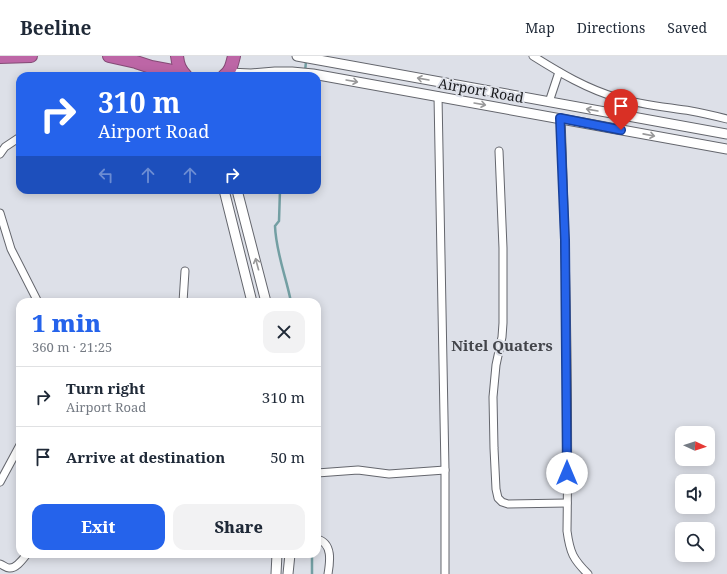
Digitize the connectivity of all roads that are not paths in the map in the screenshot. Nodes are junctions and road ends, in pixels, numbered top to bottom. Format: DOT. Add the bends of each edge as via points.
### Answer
graph roads {
  1 [pos="31,56"];
  2 [pos="109,56"];
  3 [pos="177,56"];
  4 [pos="234,56"];
  5 [pos="297,56"];
  6 [pos="532,56"];
  7 [pos="0,58"];
  8 [pos="175,72"];
  9 [pos="184,72"];
  10 [pos="228,72"];
  11 [pos="558,72"];
  12 [pos="321,75"];
  13 [pos="438,96"];
  14 [pos="549,102"];
  15 [pos="560,118"];
  16 [pos="727,118"];
  17 [pos="727,134"];
  18 [pos="16,140"];
  19 [pos="727,149"];
  20 [pos="499,151"];
  21 [pos="0,154"];
  22 [pos="225,194"];
  23 [pos="238,194"];
  24 [pos="0,213"];
  25 [pos="185,271"];
  26 [pos="36,298"];
  27 [pos="183,298"];
  28 [pos="251,298"];
  29 [pos="265,298"];
  30 [pos="16,452"];
  31 [pos="445,470"];
  32 [pos="321,473"];
  33 [pos="0,482"];
  34 [pos="567,503"];
  35 [pos="321,540"];
  36 [pos="24,558"];
  37 [pos="277,558"];
  38 [pos="290,558"];
  39 [pos="0,564"];
  40 [pos="276,574"];
  41 [pos="288,574"];
  42 [pos="328,574"];
  43 [pos="445,574"];
  44 [pos="588,574"];
  1 -- 7 [label="highway"];
  2 -- 8 [label="highway"];
  3 -- 9 [label="highway"];
  4 -- 10 [label="highway"];
  14 -- 5 [label="street, Airport Road, one-way"];
  6 -- 11 [label="street"];
  11 -- 14 [label="street"];
  11 -- 16 [label="street" via="618,98"];
  12 -- 13 [label="street, Airport Road, one-way"];
  13 -- 15 [label="street, Airport Road, one-way"];
  13 -- 31 [label="street"];
  17 -- 14 [label="street, Airport Road, one-way"];
  15 -- 19 [label="street, Airport Road, one-way"];
  15 -- 34 [label="street" via="566,248"];
  18 -- 21 [label="street"];
  20 -- 34 [label="street" via="503,323 494,397 496,489 498,498 508,504"];
  22 -- 28 [label="street"];
  29 -- 23 [label="street, one-way"];
  24 -- 26 [label="street" via="11,249"];
  25 -- 27 [label="street"];
  30 -- 33 [label="street"];
  31 -- 32 [label="street" via="389,474 358,470"];
  31 -- 43 [label="street"];
  34 -- 44 [label="street" via="567,531 572,553 577,563"];
  35 -- 42 [label="street" via="328,548 330,556"];
  36 -- 39 [label="street" via="17,566 9,568"];
  37 -- 40 [label="street"];
  38 -- 41 [label="street"];
}
